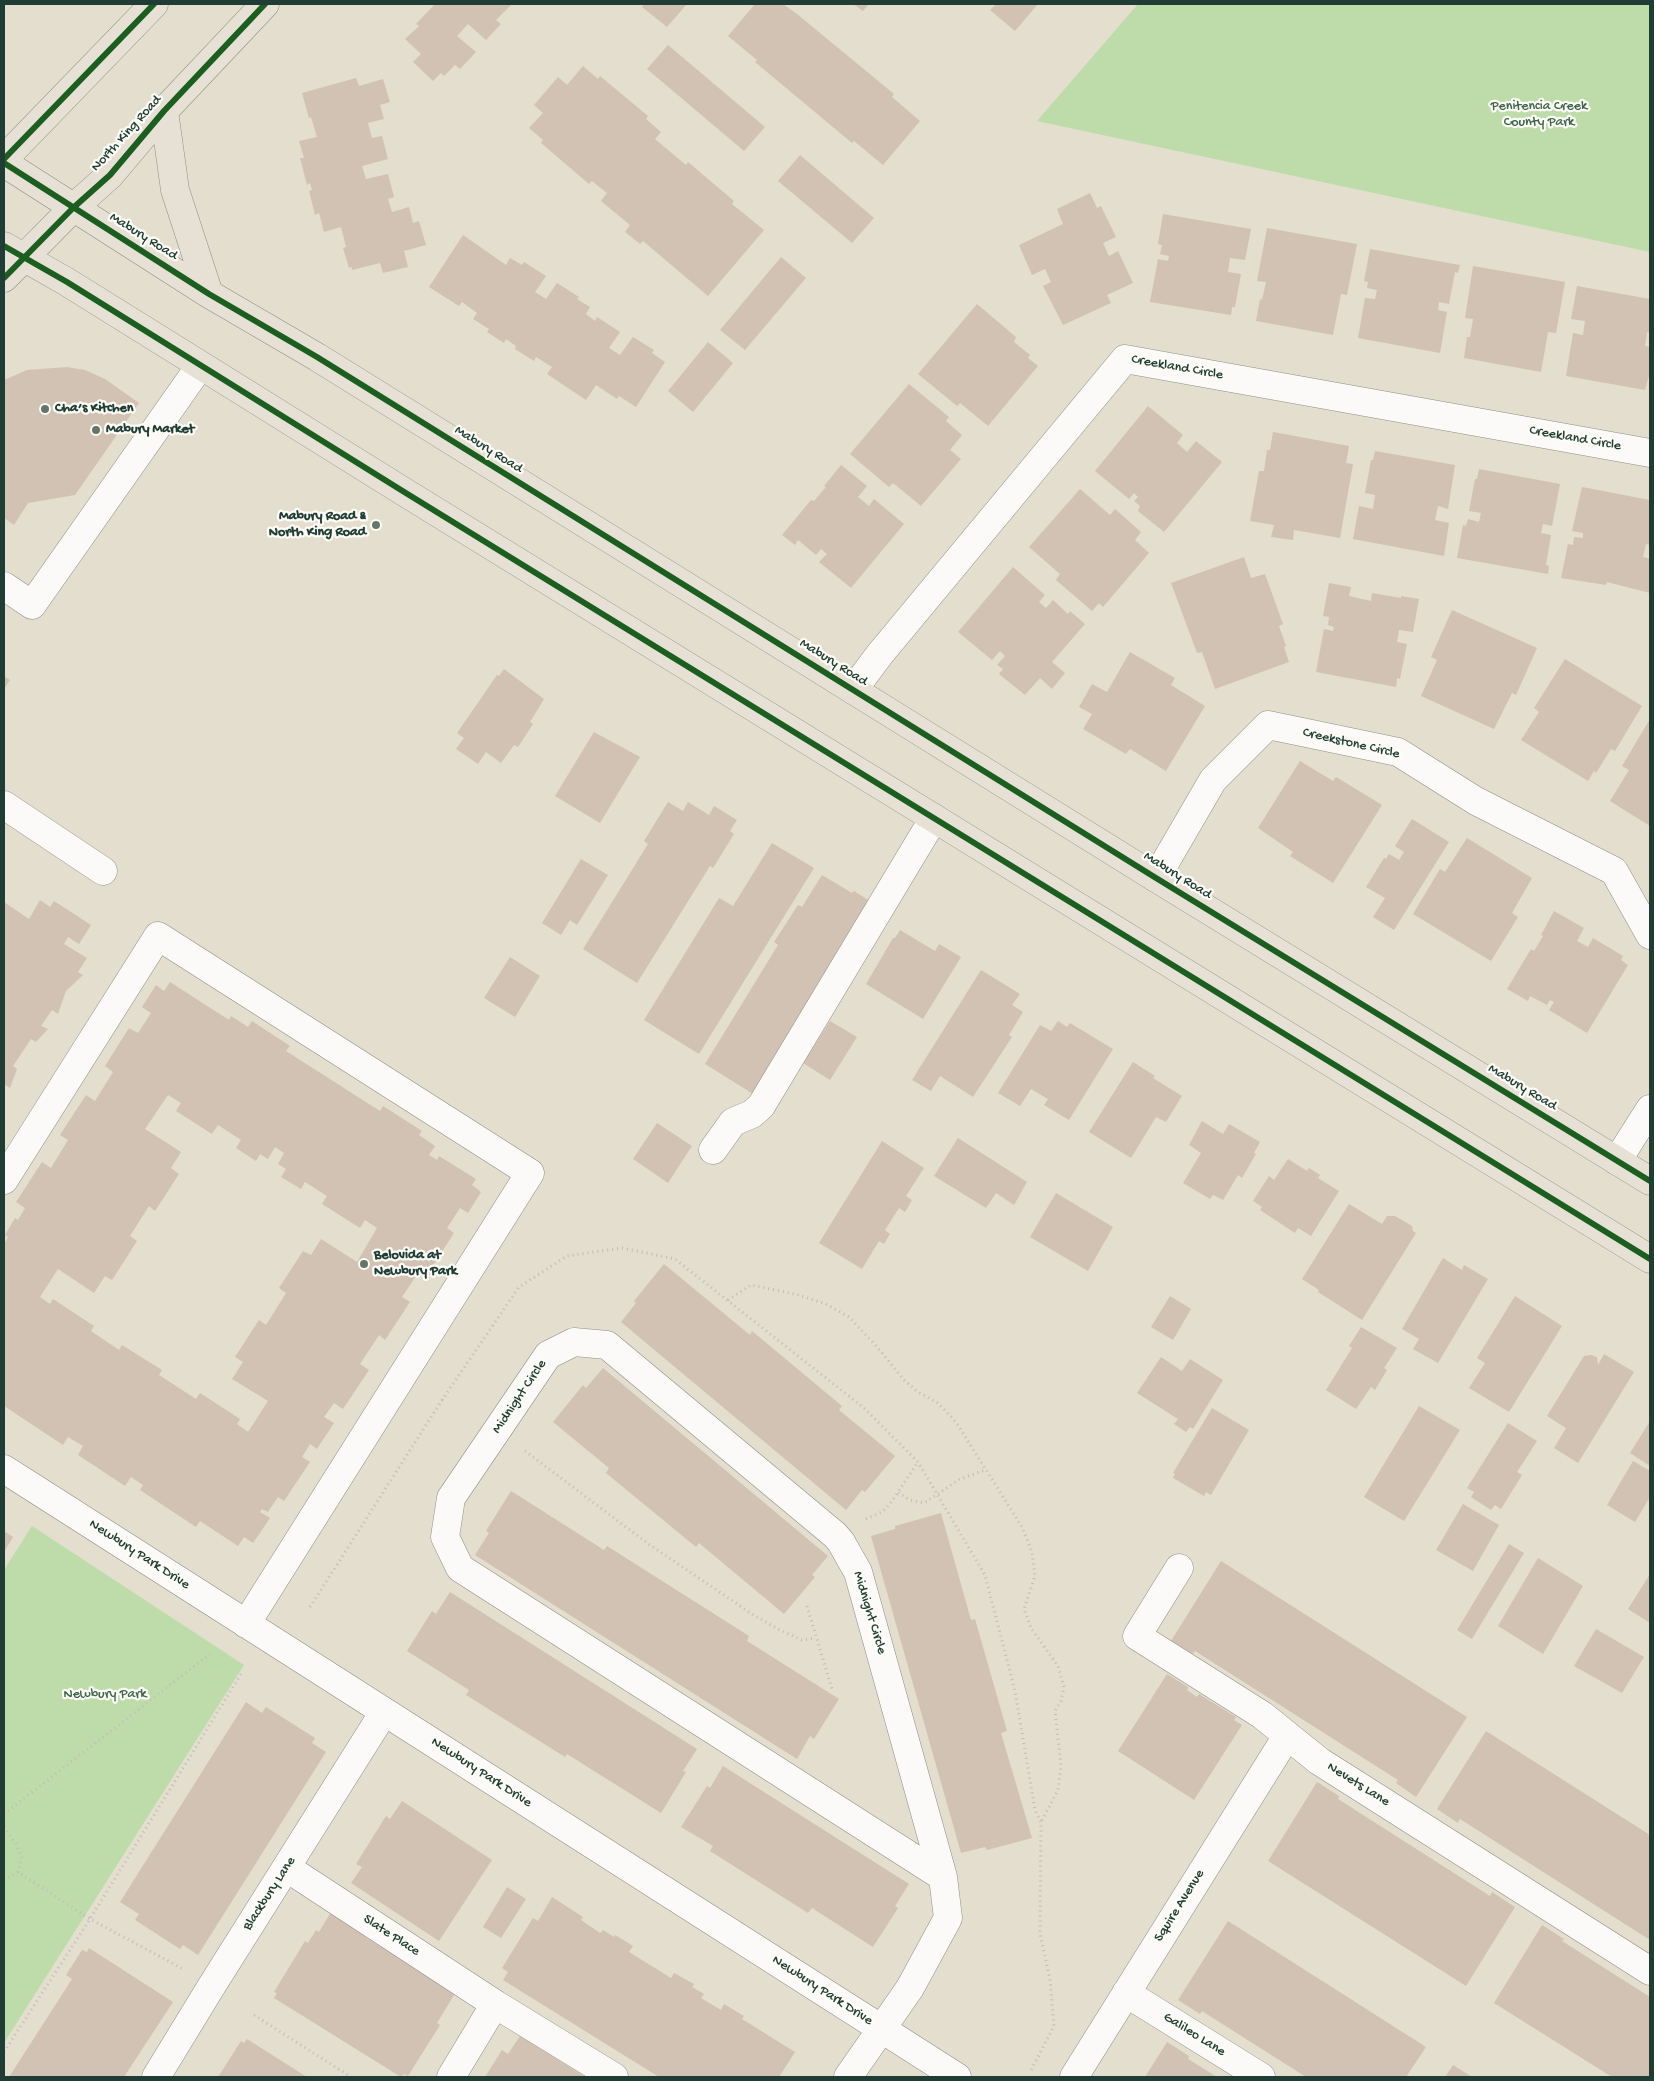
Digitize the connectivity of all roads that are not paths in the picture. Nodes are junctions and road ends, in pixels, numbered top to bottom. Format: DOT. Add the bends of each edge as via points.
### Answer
graph roads {
  1 [pos="154,4"];
  2 [pos="265,4"];
  3 [pos="164,111"];
  4 [pos="4,161"];
  5 [pos="73,208"];
  6 [pos="14,252"];
  7 [pos="4,278"];
  8 [pos="209,294"];
  9 [pos="200,366"];
  10 [pos="1650,453"];
  11 [pos="4,586"];
  12 [pos="853,690"];
  13 [pos="4,806"];
  14 [pos="934,818"];
  15 [pos="102,871"];
  16 [pos="1156,878"];
  17 [pos="1650,935"];
  18 [pos="1650,1109"];
  19 [pos="713,1150"];
  20 [pos="1617,1161"];
  21 [pos="4,1180"];
  22 [pos="1650,1181"];
  23 [pos="1650,1259"];
  24 [pos="4,1469"];
  25 [pos="1179,1568"];
  26 [pos="246,1624"];
  27 [pos="384,1712"];
  28 [pos="1287,1736"];
  29 [pos="287,1868"];
  30 [pos="943,1878"];
  31 [pos="1650,1971"];
  32 [pos="1126,1993"];
  33 [pos="495,2004"];
  34 [pos="880,2028"];
  35 [pos="156,2077"];
  36 [pos="451,2077"];
  37 [pos="614,2077"];
  38 [pos="848,2077"];
  39 [pos="957,2077"];
  40 [pos="1074,2077"];
  41 [pos="1261,2077"];
  1 -- 4 [label="main road"];
  2 -- 3 [label="main road, North King Road"];
  3 -- 5 [label="main road, North King Road" via="110,174"];
  3 -- 8 [label="main road" via="175,190"];
  4 -- 5 [label="main road, Mabury Road"];
  5 -- 6 [label="main road, North King Road"];
  5 -- 8 [label="main road, Mabury Road"];
  6 -- 7 [label="main road, North King Road"];
  6 -- 9 [label="main road"];
  8 -- 12 [label="main road, Mabury Road" via="317,357"];
  9 -- 11 [label="street" via="32,604"];
  9 -- 14 [label="main road"];
  10 -- 12 [label="street, Creekland Circle" via="1125,358"];
  12 -- 16 [label="main road, Mabury Road"];
  13 -- 15 [label="street"];
  14 -- 19 [label="street" via="761,1106 733,1122"];
  14 -- 23 [label="main road"];
  16 -- 17 [label="street, Creekstone Circle" via="1213,780 1268,725 1398,752 1476,801 1614,871"];
  16 -- 20 [label="main road, Mabury Road"];
  18 -- 20 [label="street"];
  20 -- 22 [label="main road, Mabury Road"];
  21 -- 26 [label="street" via="158,936 530,1173"];
  24 -- 26 [label="street, Newbury Park Drive"];
  25 -- 28 [label="street, Nevets Lane" via="1137,1636 1262,1715"];
  26 -- 27 [label="street, Newbury Park Drive"];
  27 -- 29 [label="street, Blackbury Lane"];
  27 -- 34 [label="street, Newbury Park Drive"];
  28 -- 31 [label="street, Nevets Lane" via="1319,1761"];
  28 -- 32 [label="street, Squire Avenue"];
  29 -- 33 [label="street, Slate Place"];
  29 -- 35 [label="street, Blackbury Lane"];
  30 -- 30 [label="street, Midnight Circle" via="858,1572 841,1542 607,1345 574,1342 548,1355 451,1498 445,1537 460,1568"];
  30 -- 34 [label="street, Midnight Circle" via="948,1918 910,1988"];
  32 -- 40 [label="street, Squire Avenue"];
  32 -- 41 [label="street, Galileo Lane"];
  33 -- 36 [label="street"];
  33 -- 37 [label="street, Slate Place"];
  34 -- 38 [label="street, Midnight Circle"];
  34 -- 39 [label="street, Newbury Park Drive"];
}
